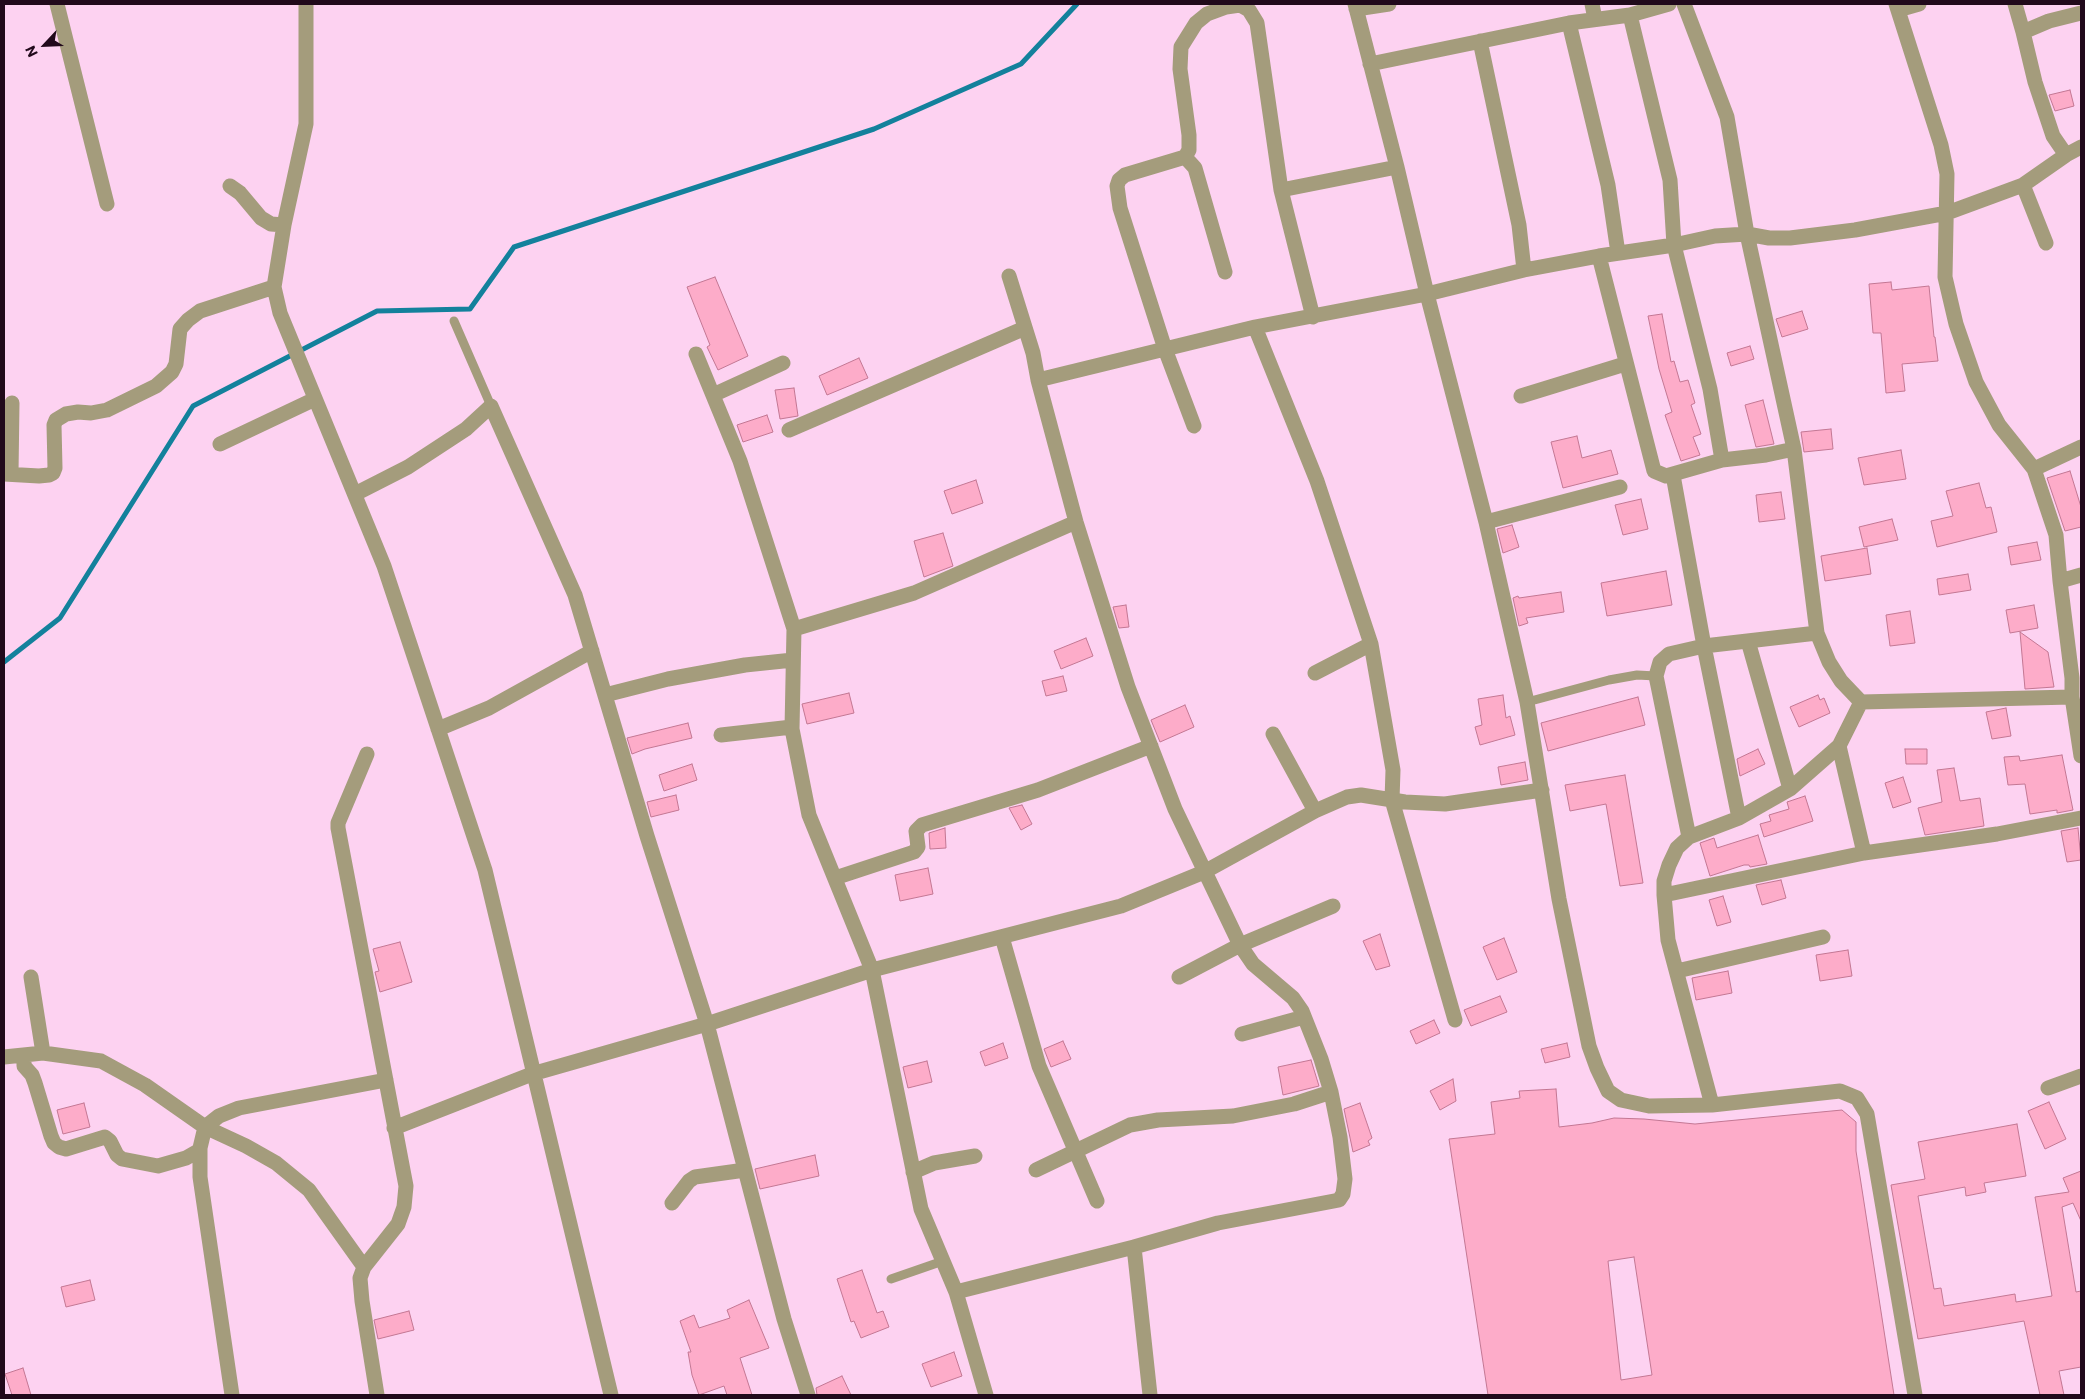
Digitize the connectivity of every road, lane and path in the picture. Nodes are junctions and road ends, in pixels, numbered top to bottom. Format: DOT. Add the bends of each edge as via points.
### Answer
graph roads {
  1 [pos="57,4"];
  2 [pos="306,4"];
  3 [pos="1389,4"];
  4 [pos="1592,4"];
  5 [pos="1669,4"];
  6 [pos="1684,4"];
  7 [pos="1919,4"];
  8 [pos="2015,4"];
  9 [pos="1355,6"];
  10 [pos="1897,7"];
  11 [pos="2081,13"];
  12 [pos="1630,15"];
  13 [pos="1595,20"];
  14 [pos="1569,23"];
  15 [pos="2022,32"];
  16 [pos="1480,41"];
  17 [pos="1370,64"];
  18 [pos="2081,147"];
  19 [pos="2066,155"];
  20 [pos="1185,157"];
  21 [pos="1398,167"];
  22 [pos="2023,185"];
  23 [pos="230,186"];
  24 [pos="1280,190"];
  25 [pos="107,204"];
  26 [pos="1947,213"];
  27 [pos="284,225"];
  28 [pos="1747,234"];
  29 [pos="2046,244"];
  30 [pos="1674,245"];
  31 [pos="1618,253"];
  32 [pos="1599,256"];
  33 [pos="1524,270"];
  34 [pos="1225,272"];
  35 [pos="1009,276"];
  36 [pos="274,287"];
  37 [pos="1426,294"];
  38 [pos="1313,317"];
  39 [pos="454,320"];
  40 [pos="1255,327"];
  41 [pos="1025,328"];
  42 [pos="1165,349"];
  43 [pos="696,354"];
  44 [pos="783,362"];
  45 [pos="1625,364"];
  46 [pos="1038,380"];
  47 [pos="713,395"];
  48 [pos="1521,396"];
  49 [pos="315,399"];
  50 [pos="12,403"];
  51 [pos="490,406"];
  52 [pos="1194,426"];
  53 [pos="789,430"];
  54 [pos="220,444"];
  55 [pos="2081,447"];
  56 [pos="1794,449"];
  57 [pos="1722,460"];
  58 [pos="2034,469"];
  59 [pos="7,474"];
  60 [pos="1673,474"];
  61 [pos="1620,487"];
  62 [pos="355,494"];
  63 [pos="1076,522"];
  64 [pos="1486,522"];
  65 [pos="2081,575"];
  66 [pos="2060,580"];
  67 [pos="794,629"];
  68 [pos="1817,633"];
  69 [pos="1748,641"];
  70 [pos="1371,644"];
  71 [pos="1704,646"];
  72 [pos="592,651"];
  73 [pos="793,660"];
  74 [pos="1316,673"];
  75 [pos="1656,676"];
  76 [pos="2076,676"];
  77 [pos="605,695"];
  78 [pos="2072,697"];
  79 [pos="1527,702"];
  80 [pos="1861,702"];
  81 [pos="792,727"];
  82 [pos="438,729"];
  83 [pos="1273,734"];
  84 [pos="720,735"];
  85 [pos="1151,746"];
  86 [pos="1839,746"];
  87 [pos="367,754"];
  88 [pos="2081,756"];
  89 [pos="1790,789"];
  90 [pos="1542,790"];
  91 [pos="1392,800"];
  92 [pos="1315,812"];
  93 [pos="1739,818"];
  94 [pos="2081,818"];
  95 [pos="1689,837"];
  96 [pos="1864,853"];
  97 [pos="1204,872"];
  98 [pos="835,878"];
  99 [pos="1664,895"];
  100 [pos="1332,906"];
  101 [pos="1002,937"];
  102 [pos="1823,938"];
  103 [pos="1240,946"];
  104 [pos="872,970"];
  105 [pos="1678,971"];
  106 [pos="1179,976"];
  107 [pos="31,977"];
  108 [pos="1304,1018"];
  109 [pos="1455,1020"];
  110 [pos="707,1024"];
  111 [pos="1242,1034"];
  112 [pos="43,1053"];
  113 [pos="24,1056"];
  114 [pos="4,1057"];
  115 [pos="532,1074"];
  116 [pos="2081,1076"];
  117 [pos="386,1080"];
  118 [pos="2048,1088"];
  119 [pos="1331,1092"];
  120 [pos="1712,1105"];
  121 [pos="205,1127"];
  122 [pos="394,1128"];
  123 [pos="200,1150"];
  124 [pos="1076,1150"];
  125 [pos="975,1156"];
  126 [pos="746,1170"];
  127 [pos="1036,1170"];
  128 [pos="913,1172"];
  129 [pos="1098,1201"];
  130 [pos="672,1203"];
  131 [pos="1134,1247"];
  132 [pos="943,1261"];
  133 [pos="364,1267"];
  134 [pos="891,1279"];
  135 [pos="956,1292"];
  136 [pos="232,1395"];
  137 [pos="377,1395"];
  138 [pos="611,1395"];
  139 [pos="808,1395"];
  140 [pos="986,1395"];
  141 [pos="1150,1395"];
  142 [pos="1915,1395"];
  1 -- 25 [label="street"];
  2 -- 27 [label="street" via="306,124"];
  3 -- 9 [label="street"];
  4 -- 13 [label="street"];
  5 -- 12 [label="street"];
  6 -- 28 [label="street" via="1727,117"];
  7 -- 10 [label="street"];
  8 -- 15 [label="street"];
  9 -- 17 [label="street"];
  10 -- 26 [label="street" via="1941,145 1947,174"];
  11 -- 15 [label="street"];
  12 -- 13 [label="street"];
  12 -- 30 [label="street" via="1670,180"];
  13 -- 14 [label="street"];
  14 -- 16 [label="street"];
  14 -- 31 [label="street" via="1608,185"];
  15 -- 19 [label="street" via="2053,136"];
  16 -- 17 [label="street"];
  16 -- 33 [label="street" via="1519,225"];
  17 -- 21 [label="street"];
  18 -- 19 [label="street"];
  19 -- 22 [label="street"];
  20 -- 24 [label="street" via="1189,150 1189,135 1180,69 1181,47 1196,23 1207,14 1240,5 1249,10 1257,23"];
  20 -- 34 [label="street" via="1195,168"];
  20 -- 42 [label="street" via="1125,175 1117,186 1120,208"];
  21 -- 24 [label="street"];
  21 -- 37 [label="street"];
  22 -- 26 [label="street"];
  22 -- 29 [label="street"];
  23 -- 27 [label="street" via="262,218 271,224"];
  24 -- 38 [label="street"];
  26 -- 28 [label="street" via="1790,238"];
  26 -- 58 [label="street" via="1945,278 1956,324 1976,382 2000,425"];
  27 -- 36 [label="street"];
  28 -- 30 [label="street" via="1714,236"];
  28 -- 56 [label="street"];
  30 -- 31 [label="street"];
  30 -- 57 [label="street" via="1710,389"];
  31 -- 32 [label="street"];
  32 -- 33 [label="street"];
  32 -- 45 [label="street"];
  33 -- 37 [label="street"];
  35 -- 41 [label="street"];
  36 -- 49 [label="street" via="280,313"];
  36 -- 59 [label="street" via="200,311 188,320 180,329 176,364 156,386 107,410 72,413 56,420 53,473 39,476"];
  37 -- 38 [label="street"];
  37 -- 64 [label="street"];
  38 -- 40 [label="street"];
  39 -- 51 [label="lane"];
  40 -- 42 [label="street"];
  40 -- 70 [label="street" via="1317,481"];
  41 -- 46 [label="street"];
  41 -- 53 [label="street"];
  42 -- 46 [label="street"];
  42 -- 52 [label="street"];
  43 -- 47 [label="street"];
  44 -- 47 [label="street"];
  45 -- 48 [label="street"];
  45 -- 60 [label="street" via="1654,471"];
  46 -- 63 [label="street"];
  47 -- 67 [label="street" via="740,461"];
  49 -- 54 [label="street"];
  49 -- 62 [label="street"];
  50 -- 59 [label="street"];
  51 -- 62 [label="street" via="466,429 408,467"];
  51 -- 72 [label="street" via="575,595"];
  55 -- 58 [label="street"];
  56 -- 57 [label="street"];
  56 -- 68 [label="street"];
  57 -- 60 [label="street"];
  58 -- 66 [label="street" via="2056,535"];
  60 -- 71 [label="street"];
  61 -- 64 [label="street"];
  62 -- 82 [label="street" via="384,566"];
  63 -- 67 [label="street" via="914,593"];
  63 -- 85 [label="street" via="1128,687"];
  64 -- 79 [label="street"];
  65 -- 66 [label="street"];
  66 -- 76 [label="street"];
  67 -- 73 [label="street"];
  68 -- 69 [label="street"];
  68 -- 80 [label="street" via="1841,681"];
  69 -- 71 [label="street"];
  69 -- 89 [label="street"];
  70 -- 74 [label="street"];
  70 -- 91 [label="street" via="1393,770"];
  71 -- 75 [label="street" via="1669,654 1660,662"];
  71 -- 93 [label="street"];
  72 -- 77 [label="street"];
  72 -- 82 [label="street" via="489,708"];
  73 -- 77 [label="street" via="678,677"];
  73 -- 81 [label="street"];
  75 -- 79 [label="lane" via="1637,675 1609,680"];
  75 -- 95 [label="street"];
  76 -- 78 [label="street"];
  77 -- 110 [label="street"];
  78 -- 80 [label="street"];
  78 -- 88 [label="street"];
  79 -- 90 [label="street"];
  80 -- 86 [label="street"];
  81 -- 84 [label="street"];
  81 -- 98 [label="street" via="809,815"];
  82 -- 115 [label="street" via="484,870"];
  83 -- 92 [label="street"];
  85 -- 97 [label="street"];
  85 -- 98 [label="street" via="1038,790 922,825 916,831 918,847 914,852"];
  86 -- 89 [label="street"];
  86 -- 96 [label="street"];
  87 -- 117 [label="street" via="338,828"];
  89 -- 93 [label="street"];
  90 -- 91 [label="street" via="1445,804"];
  90 -- 120 [label="street" via="1559,899 1589,1046 1608,1091 1621,1100 1649,1106"];
  91 -- 92 [label="street" via="1361,795"];
  91 -- 109 [label="street"];
  92 -- 97 [label="street"];
  93 -- 95 [label="street"];
  94 -- 96 [label="street" via="1998,834"];
  95 -- 99 [label="street" via="1677,848 1669,865"];
  96 -- 99 [label="street"];
  97 -- 101 [label="street" via="1121,906"];
  97 -- 103 [label="street"];
  98 -- 104 [label="street"];
  99 -- 105 [label="street" via="1668,940"];
  100 -- 103 [label="street"];
  101 -- 104 [label="street"];
  101 -- 124 [label="street" via="1039,1066"];
  102 -- 105 [label="street"];
  103 -- 106 [label="street"];
  103 -- 108 [label="street" via="1253,964 1293,998"];
  104 -- 110 [label="street"];
  104 -- 128 [label="street"];
  105 -- 120 [label="street"];
  107 -- 112 [label="street"];
  108 -- 111 [label="street"];
  108 -- 119 [label="street"];
  110 -- 115 [label="street"];
  110 -- 126 [label="street"];
  112 -- 113 [label="street"];
  112 -- 121 [label="street" via="101,1061 145,1085"];
  113 -- 114 [label="street"];
  113 -- 123 [label="street" via="24,1066 32,1075 51,1136 59,1147 66,1149 105,1137 122,1158 158,1166"];
  115 -- 122 [label="street"];
  115 -- 138 [label="street"];
  116 -- 118 [label="street"];
  117 -- 121 [label="street" via="239,1108 219,1116"];
  117 -- 122 [label="street"];
  119 -- 124 [label="street" via="1294,1104 1233,1116 1158,1120 1130,1126"];
  119 -- 131 [label="street" via="1345,1179 1343,1194 1338,1200 1218,1223"];
  120 -- 142 [label="street" via="1840,1091 1857,1098 1867,1114"];
  121 -- 123 [label="street"];
  121 -- 133 [label="street" via="276,1163 309,1190"];
  122 -- 133 [label="street" via="406,1186 404,1207 398,1224"];
  123 -- 136 [label="street" via="200,1177"];
  124 -- 127 [label="street"];
  124 -- 129 [label="street"];
  125 -- 128 [label="street" via="934,1163"];
  126 -- 130 [label="street" via="695,1177"];
  126 -- 139 [label="street" via="784,1318"];
  128 -- 132 [label="street" via="921,1209"];
  131 -- 135 [label="street"];
  131 -- 141 [label="street"];
  132 -- 134 [label="lane"];
  132 -- 135 [label="street"];
  133 -- 137 [label="street" via="360,1278 362,1301"];
  135 -- 140 [label="street"];
}
